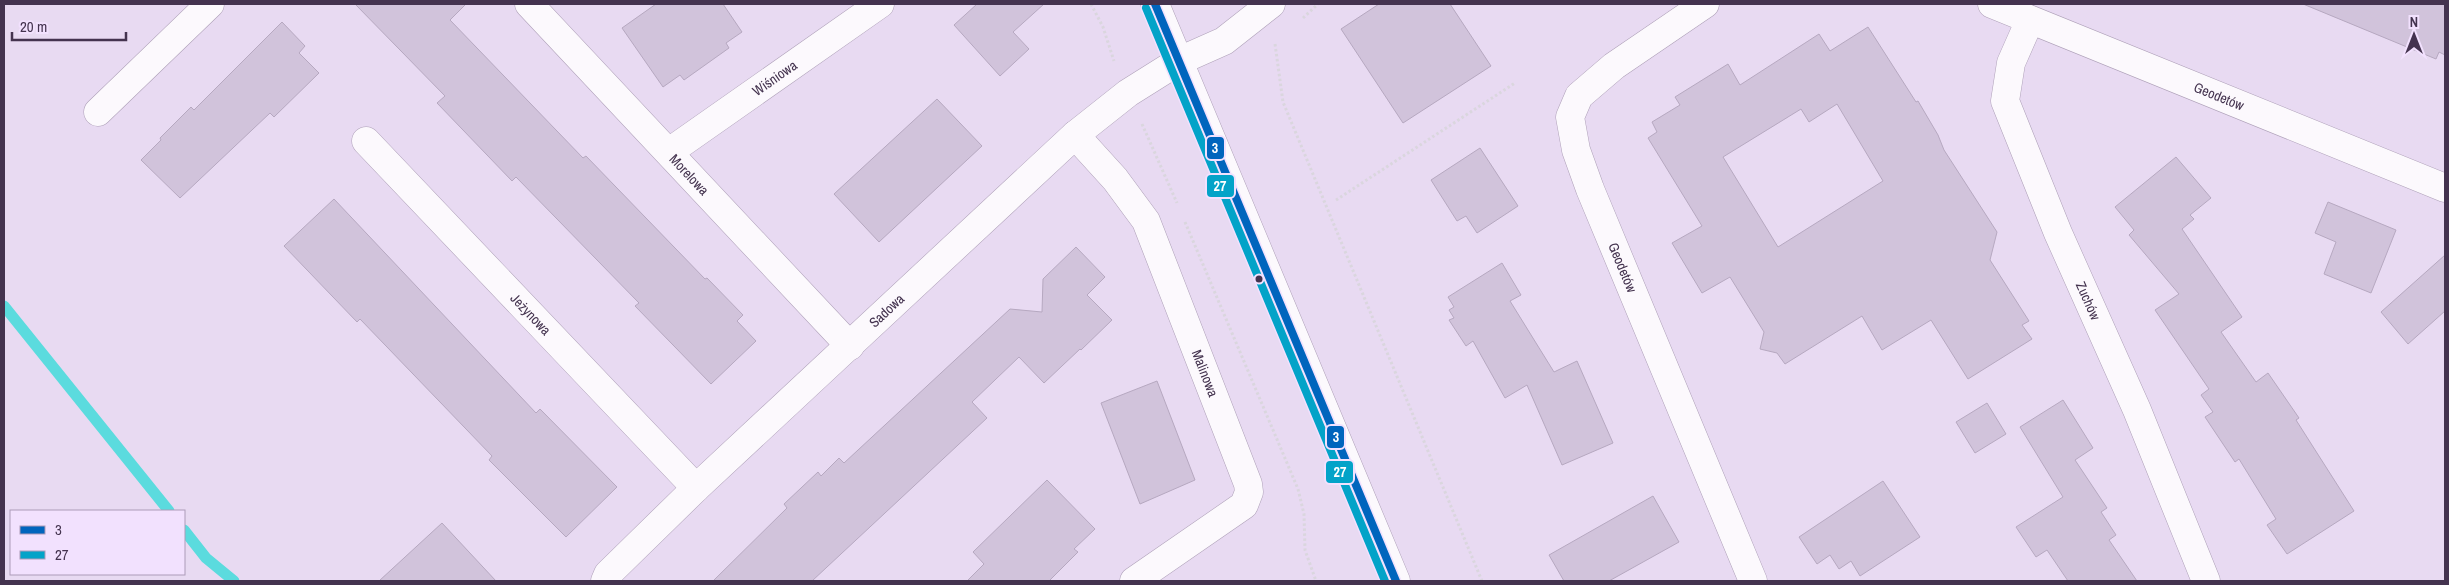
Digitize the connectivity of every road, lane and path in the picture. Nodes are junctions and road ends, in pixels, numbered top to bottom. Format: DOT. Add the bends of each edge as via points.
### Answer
graph roads {
  1 [pos="210,4"];
  2 [pos="528,4"];
  3 [pos="880,4"];
  4 [pos="1155,4"];
  5 [pos="1271,4"];
  6 [pos="1704,4"];
  7 [pos="1992,4"];
  8 [pos="2030,20"];
  9 [pos="1274,44"];
  10 [pos="1179,61"];
  11 [pos="1515,83"];
  12 [pos="98,112"];
  13 [pos="1075,135"];
  14 [pos="366,141"];
  15 [pos="669,152"];
  16 [pos="2445,188"];
  17 [pos="1336,200"];
  18 [pos="850,346"];
  19 [pos="696,488"];
  20 [pos="606,578"];
  21 [pos="1134,581"];
  22 [pos="1396,581"];
  23 [pos="1482,581"];
  24 [pos="1753,581"];
  25 [pos="2206,581"];
  1 -- 12 [label="street"];
  2 -- 15 [label="street, Morelowa"];
  3 -- 15 [label="street, Wiśniowa"];
  4 -- 10 [label="street"];
  5 -- 10 [label="street, Sadowa" via="1224,40"];
  6 -- 24 [label="street, Geodetów" via="1607,72 1579,96 1570,117 1576,150 1590,189"];
  7 -- 8 [label="street, Geodetów"];
  8 -- 16 [label="street, Geodetów"];
  8 -- 25 [label="street, Zuchów" via="2011,63 2005,101"];
  9 -- 23 [label="path" via="1282,102"];
  10 -- 13 [label="street, Sadowa" via="1128,93"];
  10 -- 22 [label="street"];
  11 -- 17 [label="path"];
  13 -- 18 [label="street, Sadowa"];
  13 -- 21 [label="street, Malinowa" via="1115,179 1146,221 1248,484 1244,505"];
  14 -- 19 [label="street, Jeżynowa"];
  15 -- 18 [label="street, Morelowa"];
  18 -- 19 [label="street, Sadowa"];
  19 -- 20 [label="street, Sadowa"];
}
